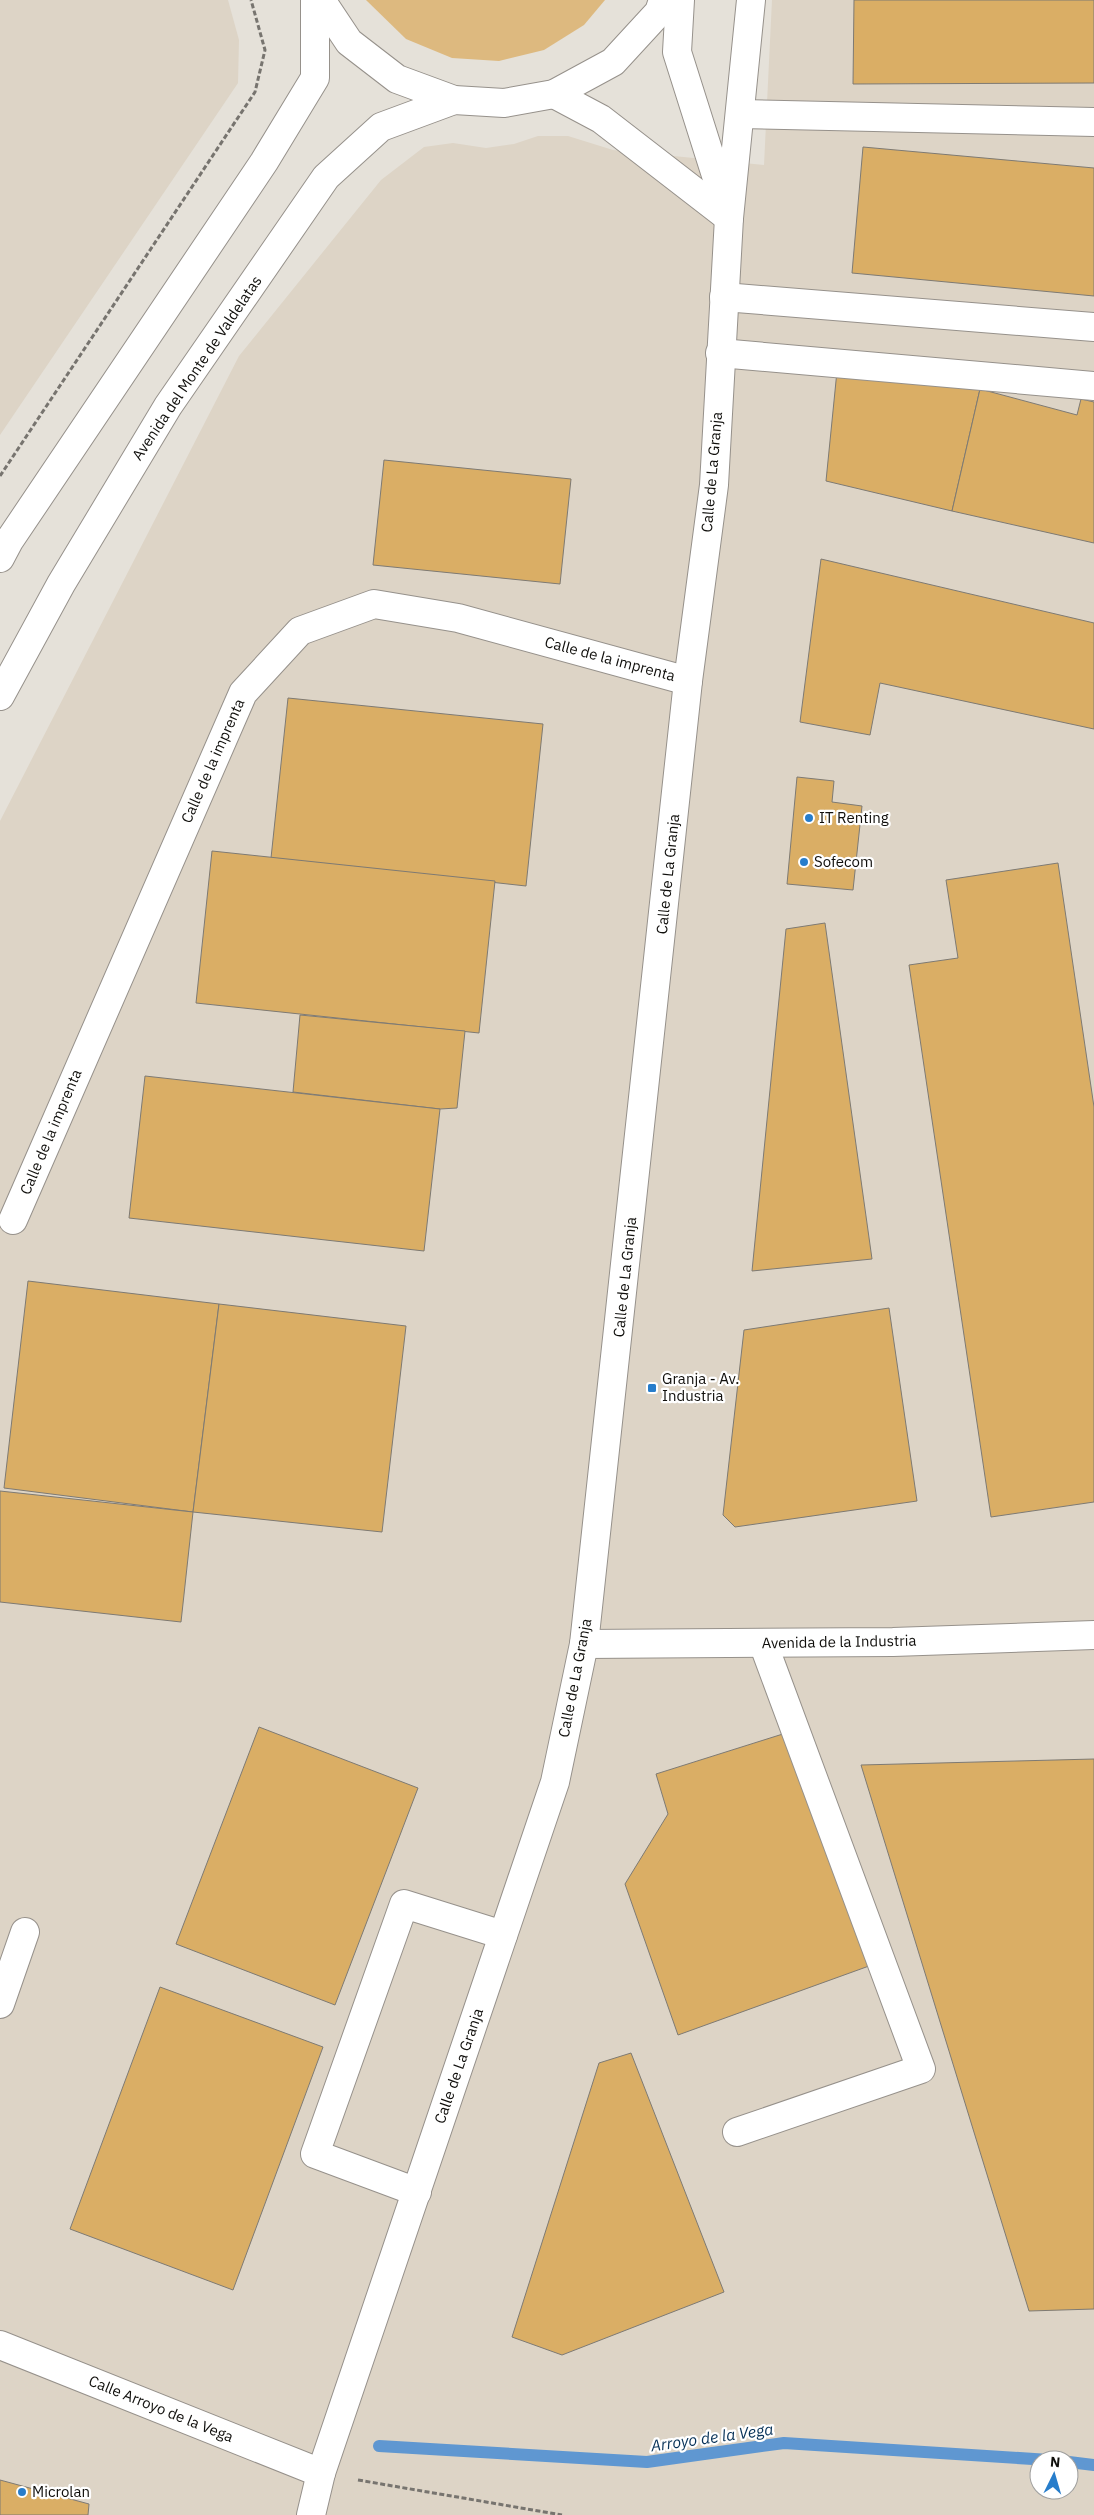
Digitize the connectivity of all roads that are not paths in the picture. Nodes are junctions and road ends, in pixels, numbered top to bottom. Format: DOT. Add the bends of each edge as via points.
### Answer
graph roads {
  1 [pos="315,0"];
  2 [pos="320,0"];
  3 [pos="664,0"];
  4 [pos="680,0"];
  5 [pos="751,0"];
  6 [pos="554,94"];
  7 [pos="454,100"];
  8 [pos="740,114"];
  9 [pos="1094,122"];
  10 [pos="730,218"];
  11 [pos="724,297"];
  12 [pos="1094,327"];
  13 [pos="720,353"];
  14 [pos="1094,386"];
  15 [pos="0,558"];
  16 [pos="688,680"];
  17 [pos="0,696"];
  18 [pos="13,1220"];
  19 [pos="1094,1635"];
  20 [pos="763,1643"];
  21 [pos="584,1644"];
  22 [pos="25,1932"];
  23 [pos="503,1935"];
  24 [pos="0,2004"];
  25 [pos="737,2132"];
  26 [pos="417,2192"];
  27 [pos="0,2345"];
  28 [pos="321,2474"];
  29 [pos="311,2515"];
  1 -- 15 [label="street" via="315,78 264,162"];
  2 -- 7 [label="street" via="349,42 397,79"];
  3 -- 6 [label="street" via="659,12 613,62"];
  4 -- 10 [label="street" via="677,52"];
  5 -- 8 [label="street, Calle de La Granja"];
  6 -- 7 [label="street" via="504,103"];
  6 -- 10 [label="street" via="601,120"];
  7 -- 17 [label="street, Avenida del Monte de Valdelatas" via="382,127 326,177 168,406 61,584"];
  8 -- 9 [label="street"];
  8 -- 10 [label="street, Calle de La Granja"];
  10 -- 11 [label="street, Calle de La Granja"];
  11 -- 12 [label="street"];
  11 -- 13 [label="street, Calle de La Granja"];
  13 -- 14 [label="street"];
  13 -- 16 [label="street, Calle de La Granja" via="714,485"];
  16 -- 18 [label="street, Calle de la imprenta" via="458,618 374,604 300,631 243,693"];
  16 -- 21 [label="street, Calle de La Granja"];
  19 -- 20 [label="street, Avenida de la Industria"];
  20 -- 21 [label="street, Avenida de la Industria"];
  20 -- 25 [label="street" via="921,2070"];
  21 -- 23 [label="street, Calle de La Granja" via="555,1782"];
  22 -- 24 [label="street"];
  23 -- 26 [label="street, Calle de La Granja"];
  23 -- 26 [label="street" via="404,1904 315,2154"];
  26 -- 28 [label="street, Calle de La Granja"];
  27 -- 28 [label="street, Calle Arroyo de la Vega"];
  28 -- 29 [label="street, Calle de La Granja"];
}
